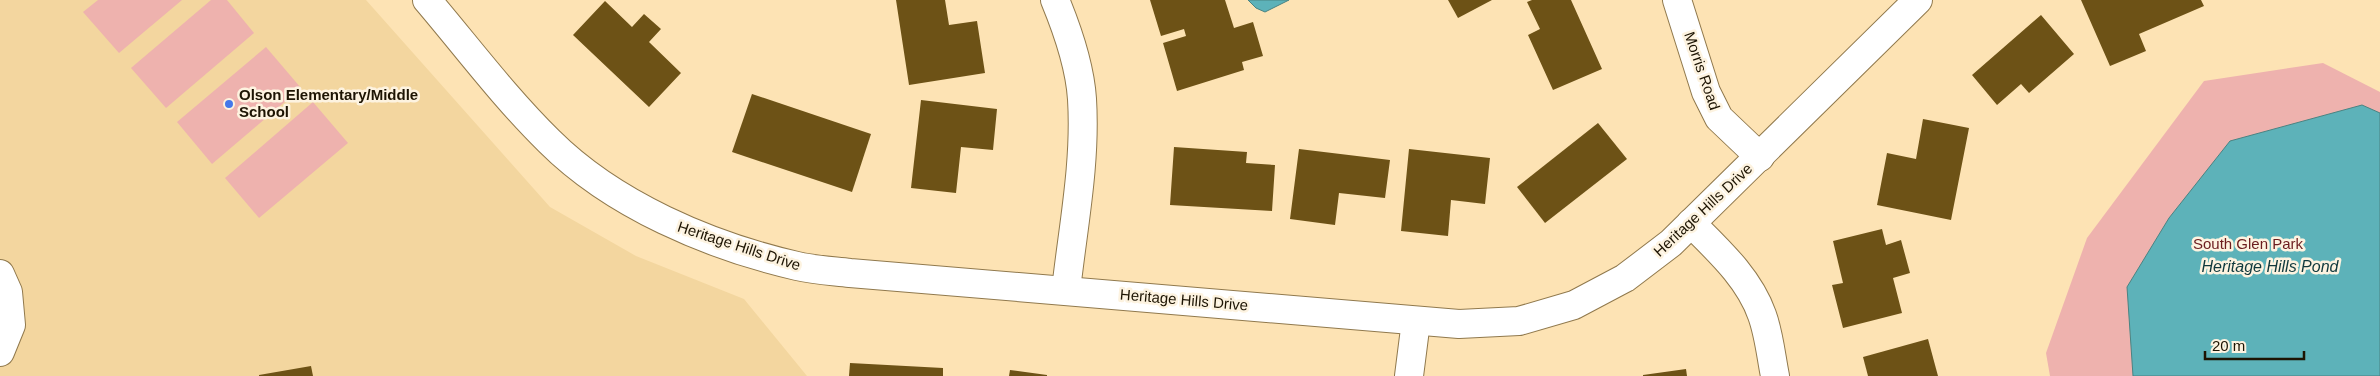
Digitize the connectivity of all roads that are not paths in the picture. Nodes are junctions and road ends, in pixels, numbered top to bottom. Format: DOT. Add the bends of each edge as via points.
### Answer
graph roads {
  1 [pos="427,0"];
  2 [pos="1055,0"];
  3 [pos="1677,0"];
  4 [pos="1918,0"];
  5 [pos="1760,157"];
  6 [pos="1691,224"];
  7 [pos="0,274"];
  8 [pos="1066,290"];
  9 [pos="1416,321"];
  10 [pos="0,352"];
  11 [pos="1409,376"];
  12 [pos="1775,376"];
  1 -- 8 [label="street, Heritage Hills Drive" via="550,142 609,189 675,227 798,266"];
  2 -- 8 [label="street" via="1067,29 1082,98 1081,169"];
  3 -- 5 [label="street, Morris Road" via="1706,92 1719,118"];
  4 -- 5 [label="street, Heritage Hills Drive"];
  5 -- 6 [label="street, Heritage Hills Drive"];
  6 -- 9 [label="street, Heritage Hills Drive" via="1625,278 1574,305 1519,320 1459,324"];
  6 -- 12 [label="street" via="1722,254 1745,283 1762,315"];
  7 -- 10 [label="street" via="8,292 11,325"];
  8 -- 9 [label="street, Heritage Hills Drive"];
  9 -- 11 [label="street"];
}
